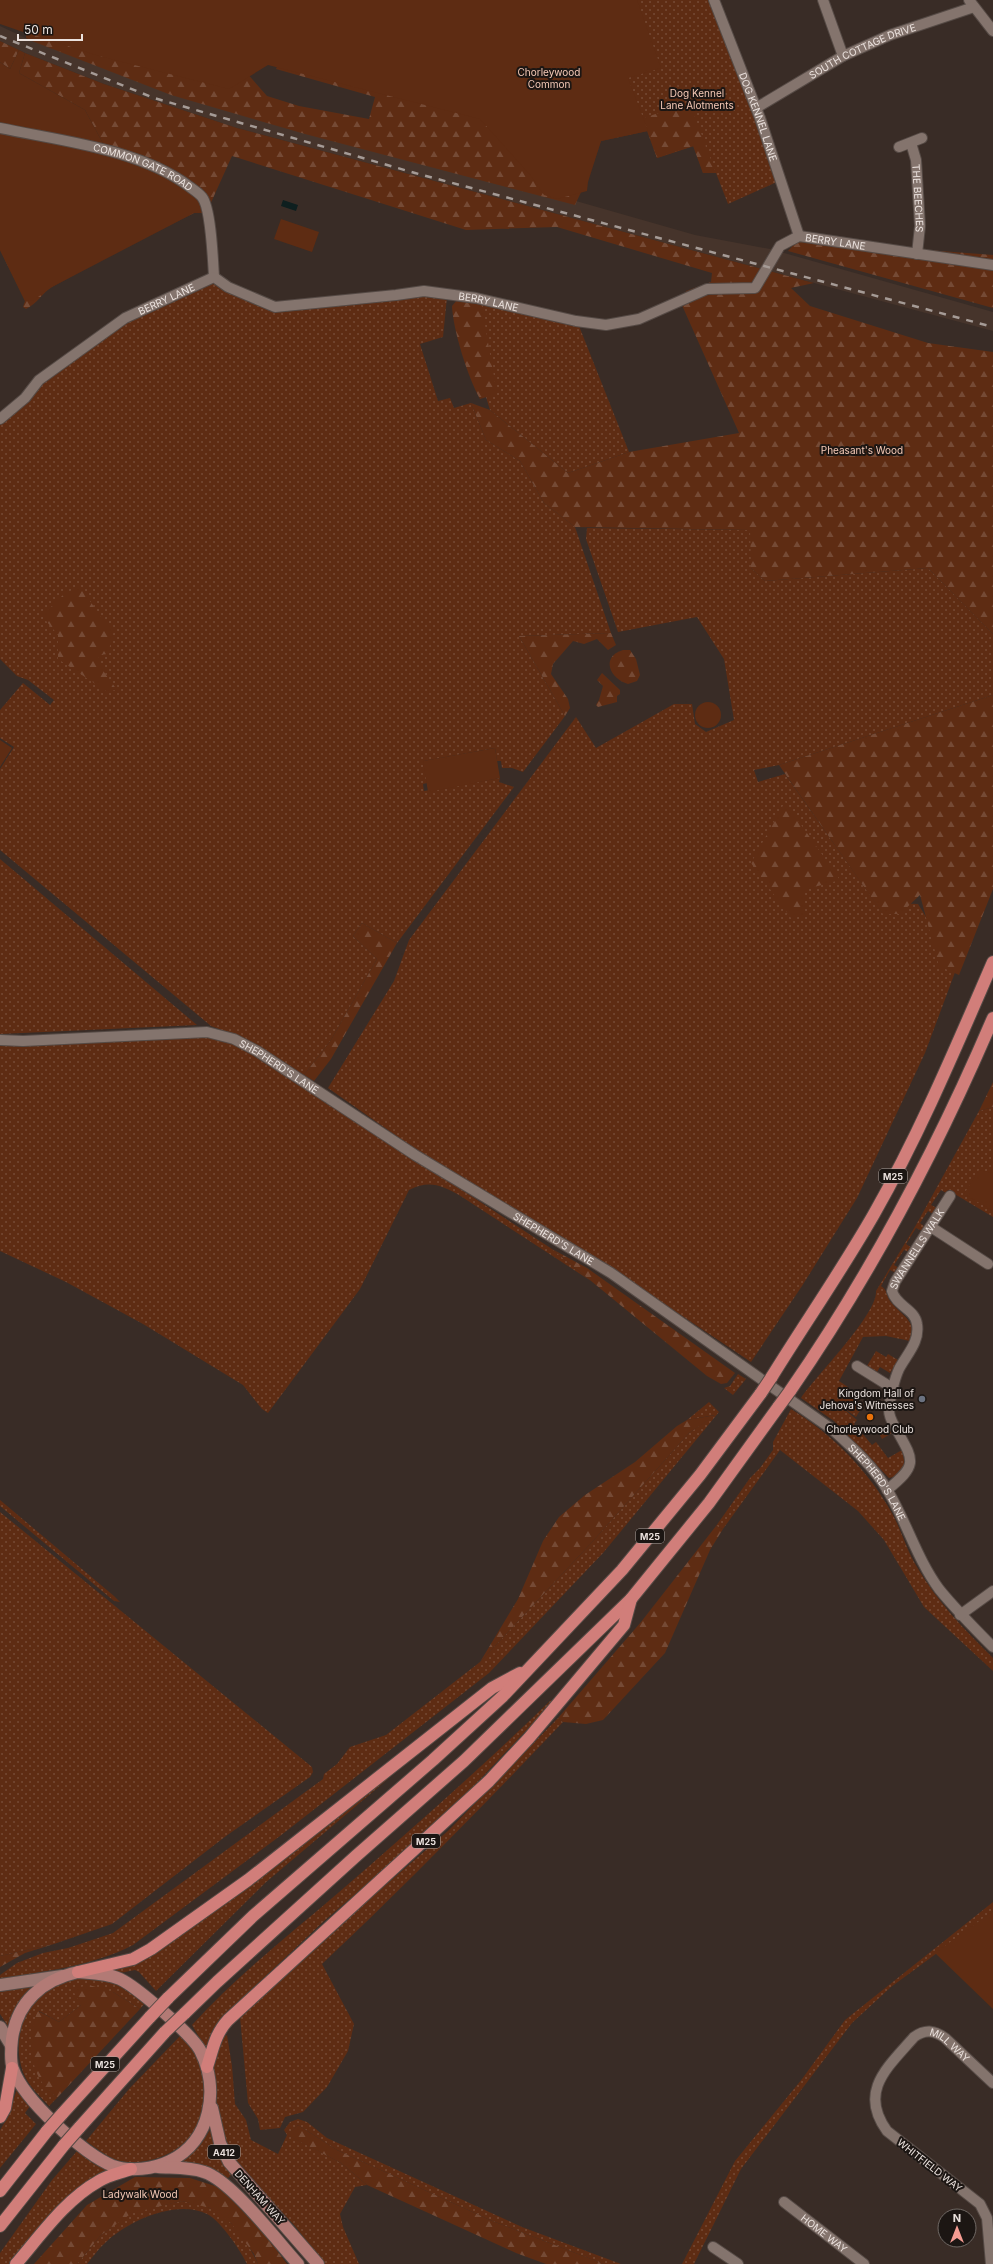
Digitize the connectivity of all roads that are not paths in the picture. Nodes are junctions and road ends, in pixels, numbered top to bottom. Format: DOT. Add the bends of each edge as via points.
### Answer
graph roads {
  1 [pos="714,0"];
  2 [pos="823,0"];
  3 [pos="971,4"];
  4 [pos="993,31"];
  5 [pos="843,56"];
  6 [pos="756,108"];
  7 [pos="0,128"];
  8 [pos="922,138"];
  9 [pos="911,143"];
  10 [pos="899,147"];
  11 [pos="799,236"];
  12 [pos="917,254"];
  13 [pos="993,265"];
  14 [pos="214,277"];
  15 [pos="0,419"];
  16 [pos="993,962"];
  17 [pos="993,1018"];
  18 [pos="0,1040"];
  19 [pos="950,1196"];
  20 [pos="930,1226"];
  21 [pos="988,1264"];
  22 [pos="858,1366"];
  23 [pos="894,1389"];
  24 [pos="888,1490"];
  25 [pos="993,1591"];
  26 [pos="631,1599"];
  27 [pos="960,1615"];
  28 [pos="993,1647"];
  29 [pos="528,1669"];
  30 [pos="78,1972"];
  31 [pos="62,1976"];
  32 [pos="0,1985"];
  33 [pos="0,2027"];
  34 [pos="11,2045"];
  35 [pos="888,2066"];
  36 [pos="207,2067"];
  37 [pos="12,2068"];
  38 [pos="993,2084"];
  39 [pos="211,2099"];
  40 [pos="0,2117"];
  41 [pos="152,2166"];
  42 [pos="131,2169"];
  43 [pos="0,2191"];
  44 [pos="784,2202"];
  45 [pos="0,2226"];
  46 [pos="714,2251"];
  47 [pos="16,2264"];
  48 [pos="298,2264"];
  49 [pos="318,2264"];
  50 [pos="738,2264"];
  51 [pos="864,2264"];
  52 [pos="991,2264"];
  1 -- 6 [label="street, DOG KENNEL LANE"];
  2 -- 5 [label="street"];
  3 -- 4 [label="street"];
  3 -- 5 [label="street, SOUTH COTTAGE DRIVE"];
  5 -- 6 [label="street, SOUTH COTTAGE DRIVE"];
  6 -- 11 [label="street, DOG KENNEL LANE" via="780,173"];
  7 -- 14 [label="street, COMMON GATE ROAD" via="119,154 145,162 178,178 203,197 211,233"];
  8 -- 9 [label="street"];
  9 -- 10 [label="street"];
  9 -- 12 [label="street, THE BEECHES" via="916,160 920,226"];
  11 -- 12 [label="street, BERRY LANE"];
  11 -- 14 [label="street, BERRY LANE" via="780,246 755,288 707,289 639,319 606,326 476,298 424,291 275,307 228,287"];
  12 -- 13 [label="street, BERRY LANE"];
  14 -- 15 [label="street, BERRY LANE" via="125,318 39,380 25,398"];
  16 -- 29 [label="highway, M25, bridge" via="938,1090 874,1212 823,1298 771,1378 700,1475 622,1570"];
  17 -- 26 [label="highway, M25, bridge" via="960,1095 893,1227 844,1309 790,1391 709,1503"];
  18 -- 24 [label="street, SHEPHERD'S LANE" via="192,1032 207,1032 234,1039 257,1051 415,1155 610,1273 833,1430 856,1451"];
  19 -- 20 [label="street, SWANNELLS WALK"];
  20 -- 21 [label="street"];
  20 -- 23 [label="street, SWANNELLS WALK" via="893,1288 895,1298 914,1316 918,1329 900,1368"];
  22 -- 23 [label="street"];
  23 -- 24 [label="street, SWANNELLS WALK" via="889,1414 911,1460 909,1471"];
  24 -- 27 [label="street, SHEPHERD'S LANE" via="924,1564"];
  25 -- 27 [label="street"];
  26 -- 36 [label="highway, M25" via="624,1625 530,1738 448,1821 220,2028"];
  26 -- 45 [label="highway, M25, bridge" via="464,1761 356,1856 165,2032 64,2145"];
  27 -- 28 [label="street, SHEPHERD'S LANE"];
  29 -- 30 [label="highway, M25" via="492,1688 248,1880 151,1949 133,1959"];
  29 -- 43 [label="highway, M25, bridge" via="503,1696 432,1760 253,1916 168,1998 47,2131"];
  30 -- 31 [label="main road, DENHAM WAY"];
  30 -- 36 [label="main road, DENHAM WAY" via="99,1973 134,1987 199,2048"];
  31 -- 32 [label="street"];
  31 -- 34 [label="main road, DENHAM WAY" via="37,1990 22,2006"];
  33 -- 34 [label="street"];
  34 -- 37 [label="main road, DENHAM WAY"];
  35 -- 38 [label="street, MILL WAY" via="921,2032 937,2032"];
  35 -- 52 [label="street, WHITFIELD WAY" via="875,2094 876,2109 882,2124 980,2204 986,2218"];
  36 -- 39 [label="main road, DENHAM WAY"];
  37 -- 40 [label="highway" via="5,2108"];
  37 -- 42 [label="main road" via="22,2088 36,2105 82,2148 114,2166"];
  39 -- 41 [label="main road" via="206,2121 196,2140 184,2153 168,2162"];
  39 -- 49 [label="main road, DENHAM WAY / A412" via="220,2143 229,2162"];
  41 -- 42 [label="main road"];
  41 -- 48 [label="main road, DENHAM WAY / A412" via="194,2169 216,2177 260,2220"];
  42 -- 47 [label="highway" via="100,2180 82,2192 70,2202"];
  44 -- 51 [label="street, HOME WAY"];
  46 -- 50 [label="street"];
}
